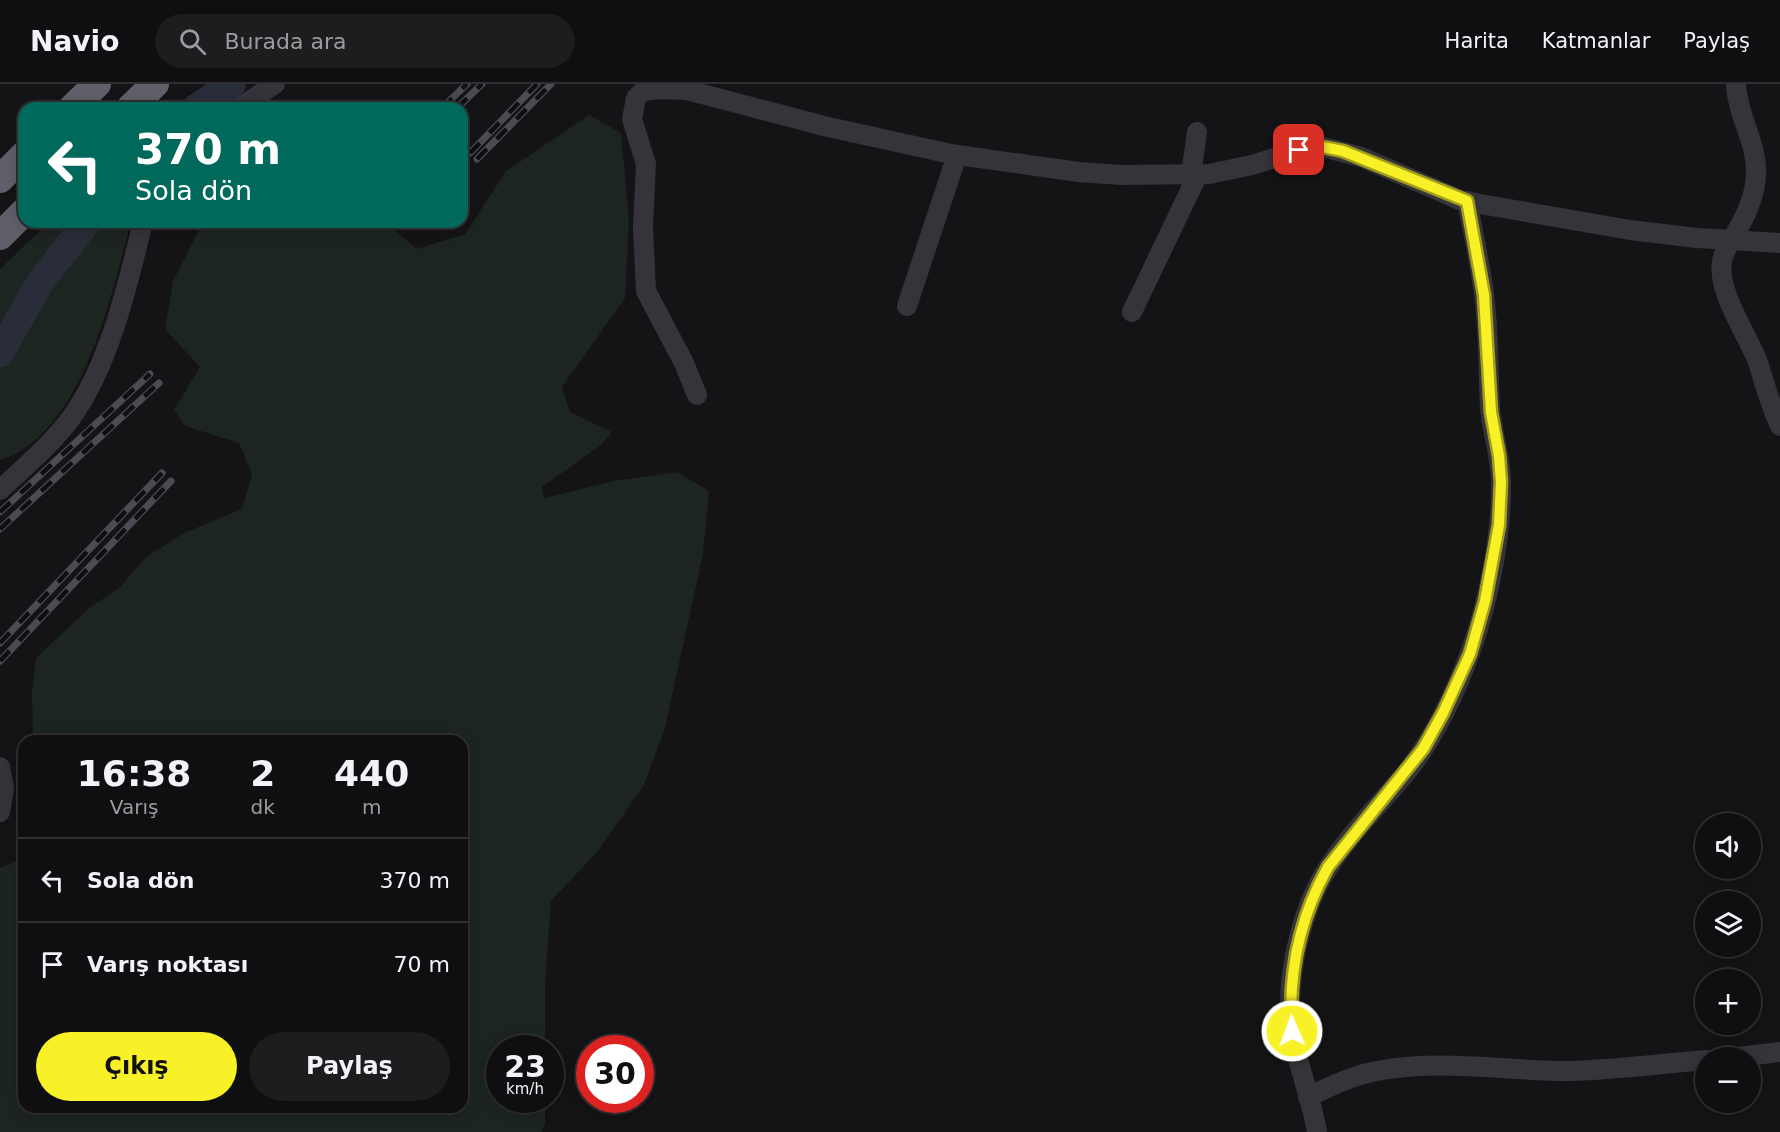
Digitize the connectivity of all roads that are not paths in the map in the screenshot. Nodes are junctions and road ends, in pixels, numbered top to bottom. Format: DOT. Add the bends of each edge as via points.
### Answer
graph roads {
  1 [pos="97,84"];
  2 [pos="155,84"];
  3 [pos="275,84"];
  4 [pos="1737,84"];
  5 [pos="78,102"];
  6 [pos="136,102"];
  7 [pos="248,102"];
  8 [pos="1197,132"];
  9 [pos="957,155"];
  10 [pos="18,161"];
  11 [pos="1195,175"];
  12 [pos="0,179"];
  13 [pos="1467,201"];
  14 [pos="18,218"];
  15 [pos="142,228"];
  16 [pos="0,236"];
  17 [pos="1731,240"];
  18 [pos="1780,243"];
  19 [pos="906,306"];
  20 [pos="1132,312"];
  21 [pos="697,395"];
  22 [pos="1776,402"];
  23 [pos="1780,426"];
  24 [pos="0,490"];
  25 [pos="0,767"];
  26 [pos="0,812"];
  27 [pos="1780,1052"];
  28 [pos="1761,1054"];
  29 [pos="1695,1061"];
  30 [pos="1308,1097"];
  31 [pos="1317,1132"];
  1 -- 5 [label="highway"];
  2 -- 6 [label="highway"];
  3 -- 7 [label="street"];
  4 -- 17 [label="street" via="1756,174 1754,190"];
  8 -- 11 [label="street"];
  9 -- 11 [label="street" via="1078,172"];
  9 -- 19 [label="street"];
  9 -- 21 [label="street" via="687,90 650,89 640,93 632,118 646,164 644,285"];
  10 -- 12 [label="highway"];
  11 -- 13 [label="street" via="1323,147 1361,157"];
  11 -- 20 [label="street"];
  13 -- 17 [label="street" via="1630,230"];
  13 -- 30 [label="street" via="1484,295 1491,412 1499,456 1500,505 1495,548 1470,654 1443,713 1413,763 1328,867 1310,905 1293,965 1290,999 1294,1050"];
  14 -- 16 [label="highway"];
  15 -- 24 [label="street" via="127,288 88,389 55,438"];
  17 -- 18 [label="street"];
  17 -- 22 [label="street" via="1722,261 1725,286"];
  22 -- 23 [label="street"];
  25 -- 26 [label="street" via="4,788"];
  27 -- 28 [label="street"];
  29 -- 30 [label="street" via="1608,1070 1394,1068 1352,1077"];
  30 -- 31 [label="street"];
}
